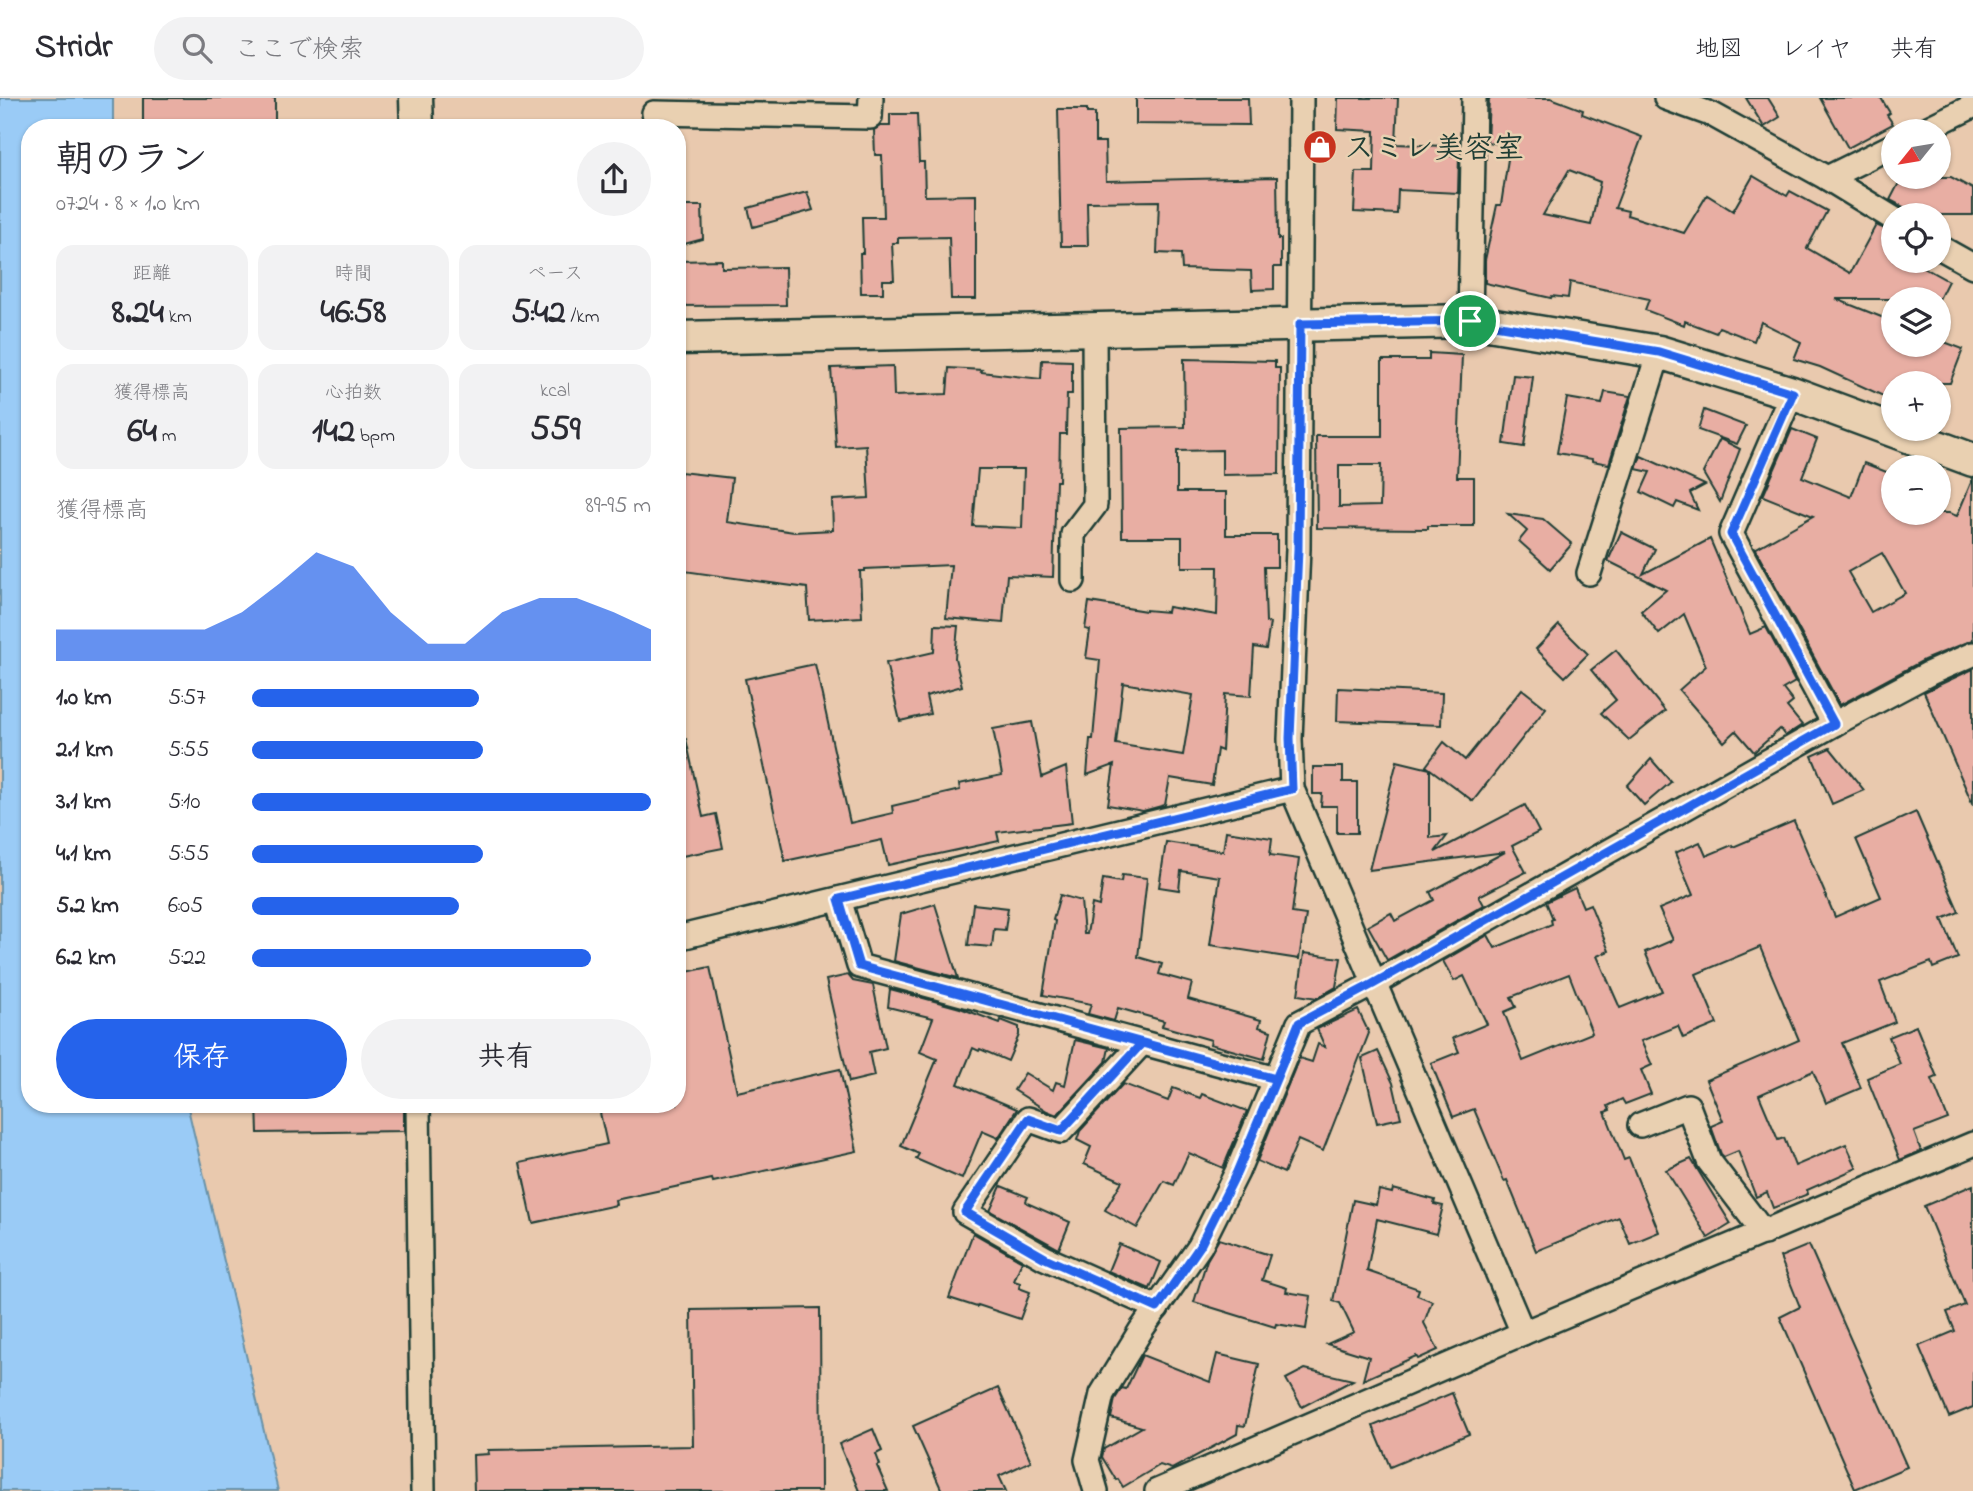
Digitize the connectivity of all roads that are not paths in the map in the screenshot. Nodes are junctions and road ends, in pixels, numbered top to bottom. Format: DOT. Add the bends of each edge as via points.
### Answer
graph roads {
  1 [pos="416,98"];
  2 [pos="871,98"];
  3 [pos="1301,98"];
  4 [pos="1474,98"];
  5 [pos="1666,98"];
  6 [pos="1973,106"];
  7 [pos="652,113"];
  8 [pos="417,119"];
  9 [pos="1946,119"];
  10 [pos="1881,152"];
  11 [pos="1828,178"];
  12 [pos="1881,211"];
  13 [pos="1951,254"];
  14 [pos="1973,266"];
  15 [pos="1470,321"];
  16 [pos="1300,324"];
  17 [pos="1094,328"];
  18 [pos="686,338"];
  19 [pos="1659,352"];
  20 [pos="1793,393"];
  21 [pos="1973,460"];
  22 [pos="1589,573"];
  23 [pos="1073,580"];
  24 [pos="1973,654"];
  25 [pos="1834,724"];
  26 [pos="1292,789"];
  27 [pos="839,899"];
  28 [pos="686,936"];
  29 [pos="1373,984"];
  30 [pos="1142,1043"];
  31 [pos="1276,1079"];
  32 [pos="418,1113"];
  33 [pos="1640,1125"];
  34 [pos="1973,1144"];
  35 [pos="1764,1233"];
  36 [pos="1157,1308"];
  37 [pos="1523,1333"];
  38 [pos="423,1491"];
  39 [pos="1096,1491"];
  40 [pos="1157,1491"];
  1 -- 8 [label="street"];
  2 -- 7 [label="street" via="870,117"];
  3 -- 16 [label="street"];
  4 -- 15 [label="street"];
  5 -- 11 [label="street" via="1713,115"];
  6 -- 9 [label="street"];
  10 -- 11 [label="street"];
  11 -- 12 [label="street"];
  13 -- 14 [label="street"];
  15 -- 16 [label="street"];
  15 -- 19 [label="street"];
  16 -- 17 [label="street"];
  16 -- 26 [label="street"];
  17 -- 18 [label="street"];
  17 -- 23 [label="street" via="1095,505 1073,534"];
  19 -- 20 [label="street"];
  19 -- 22 [label="street"];
  20 -- 21 [label="street"];
  20 -- 25 [label="street" via="1731,534"];
  24 -- 25 [label="street"];
  25 -- 29 [label="street"];
  26 -- 27 [label="street"];
  26 -- 29 [label="street"];
  27 -- 28 [label="street"];
  27 -- 30 [label="street" via="859,966"];
  29 -- 31 [label="street" via="1299,1023"];
  29 -- 37 [label="street"];
  30 -- 31 [label="street"];
  30 -- 36 [label="street" via="1061,1131 1028,1119 965,1212 1045,1258"];
  31 -- 36 [label="street" via="1200,1246"];
  32 -- 38 [label="street"];
  33 -- 35 [label="street" via="1688,1107 1709,1161"];
  34 -- 35 [label="street"];
  35 -- 37 [label="street"];
  36 -- 39 [label="street" via="1102,1394 1087,1460"];
  37 -- 40 [label="street"];
}
